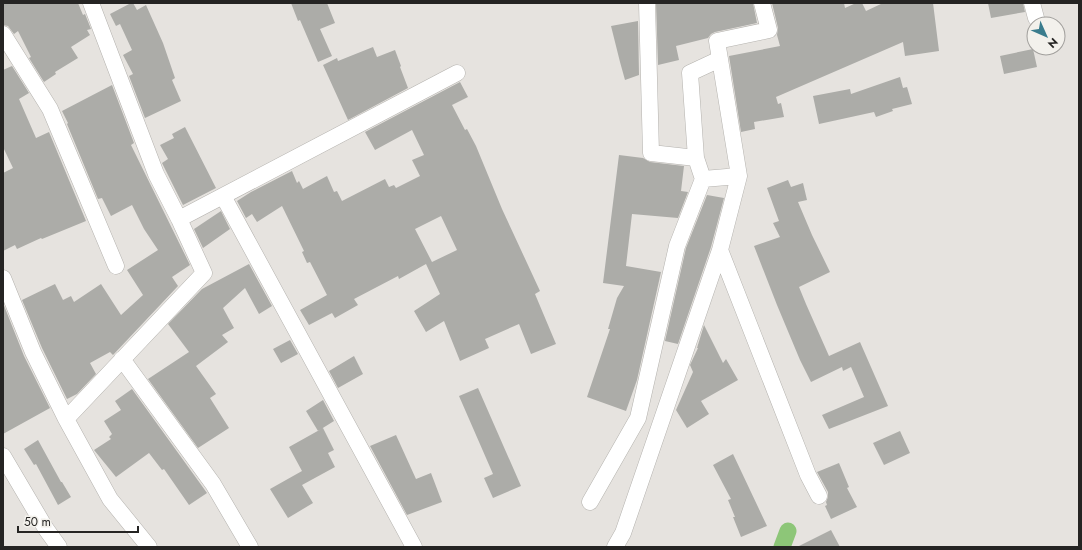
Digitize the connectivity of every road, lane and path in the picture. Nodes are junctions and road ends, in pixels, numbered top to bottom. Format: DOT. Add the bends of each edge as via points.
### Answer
graph roads {
  1 [pos="91,3"];
  2 [pos="647,3"];
  3 [pos="762,3"];
  4 [pos="3,34"];
  5 [pos="720,59"];
  6 [pos="457,73"];
  7 [pos="696,158"];
  8 [pos="739,176"];
  9 [pos="703,179"];
  10 [pos="223,196"];
  11 [pos="179,219"];
  12 [pos="720,250"];
  13 [pos="116,266"];
  14 [pos="3,278"];
  15 [pos="122,359"];
  16 [pos="66,419"];
  17 [pos="3,456"];
  18 [pos="819,496"];
  19 [pos="590,502"];
  20 [pos="59,547"];
  21 [pos="149,547"];
  22 [pos="250,547"];
  23 [pos="414,547"];
  24 [pos="615,547"];
  1 -- 11 [label="street" via="156,174"];
  2 -- 7 [label="street" via="651,153"];
  3 -- 5 [label="street" via="770,30 717,41"];
  4 -- 13 [label="street" via="50,110"];
  5 -- 7 [label="street" via="690,73"];
  5 -- 8 [label="street"];
  6 -- 10 [label="street"];
  7 -- 9 [label="street"];
  8 -- 9 [label="street"];
  8 -- 12 [label="street"];
  9 -- 19 [label="street" via="677,246 638,418"];
  10 -- 11 [label="street"];
  10 -- 23 [label="street"];
  11 -- 15 [label="street" via="204,273"];
  12 -- 18 [label="street" via="808,475"];
  12 -- 24 [label="street" via="623,533"];
  14 -- 16 [label="street" via="33,352"];
  15 -- 16 [label="street"];
  15 -- 22 [label="street" via="213,484"];
  16 -- 21 [label="street" via="110,499"];
  17 -- 20 [label="street"];
}
